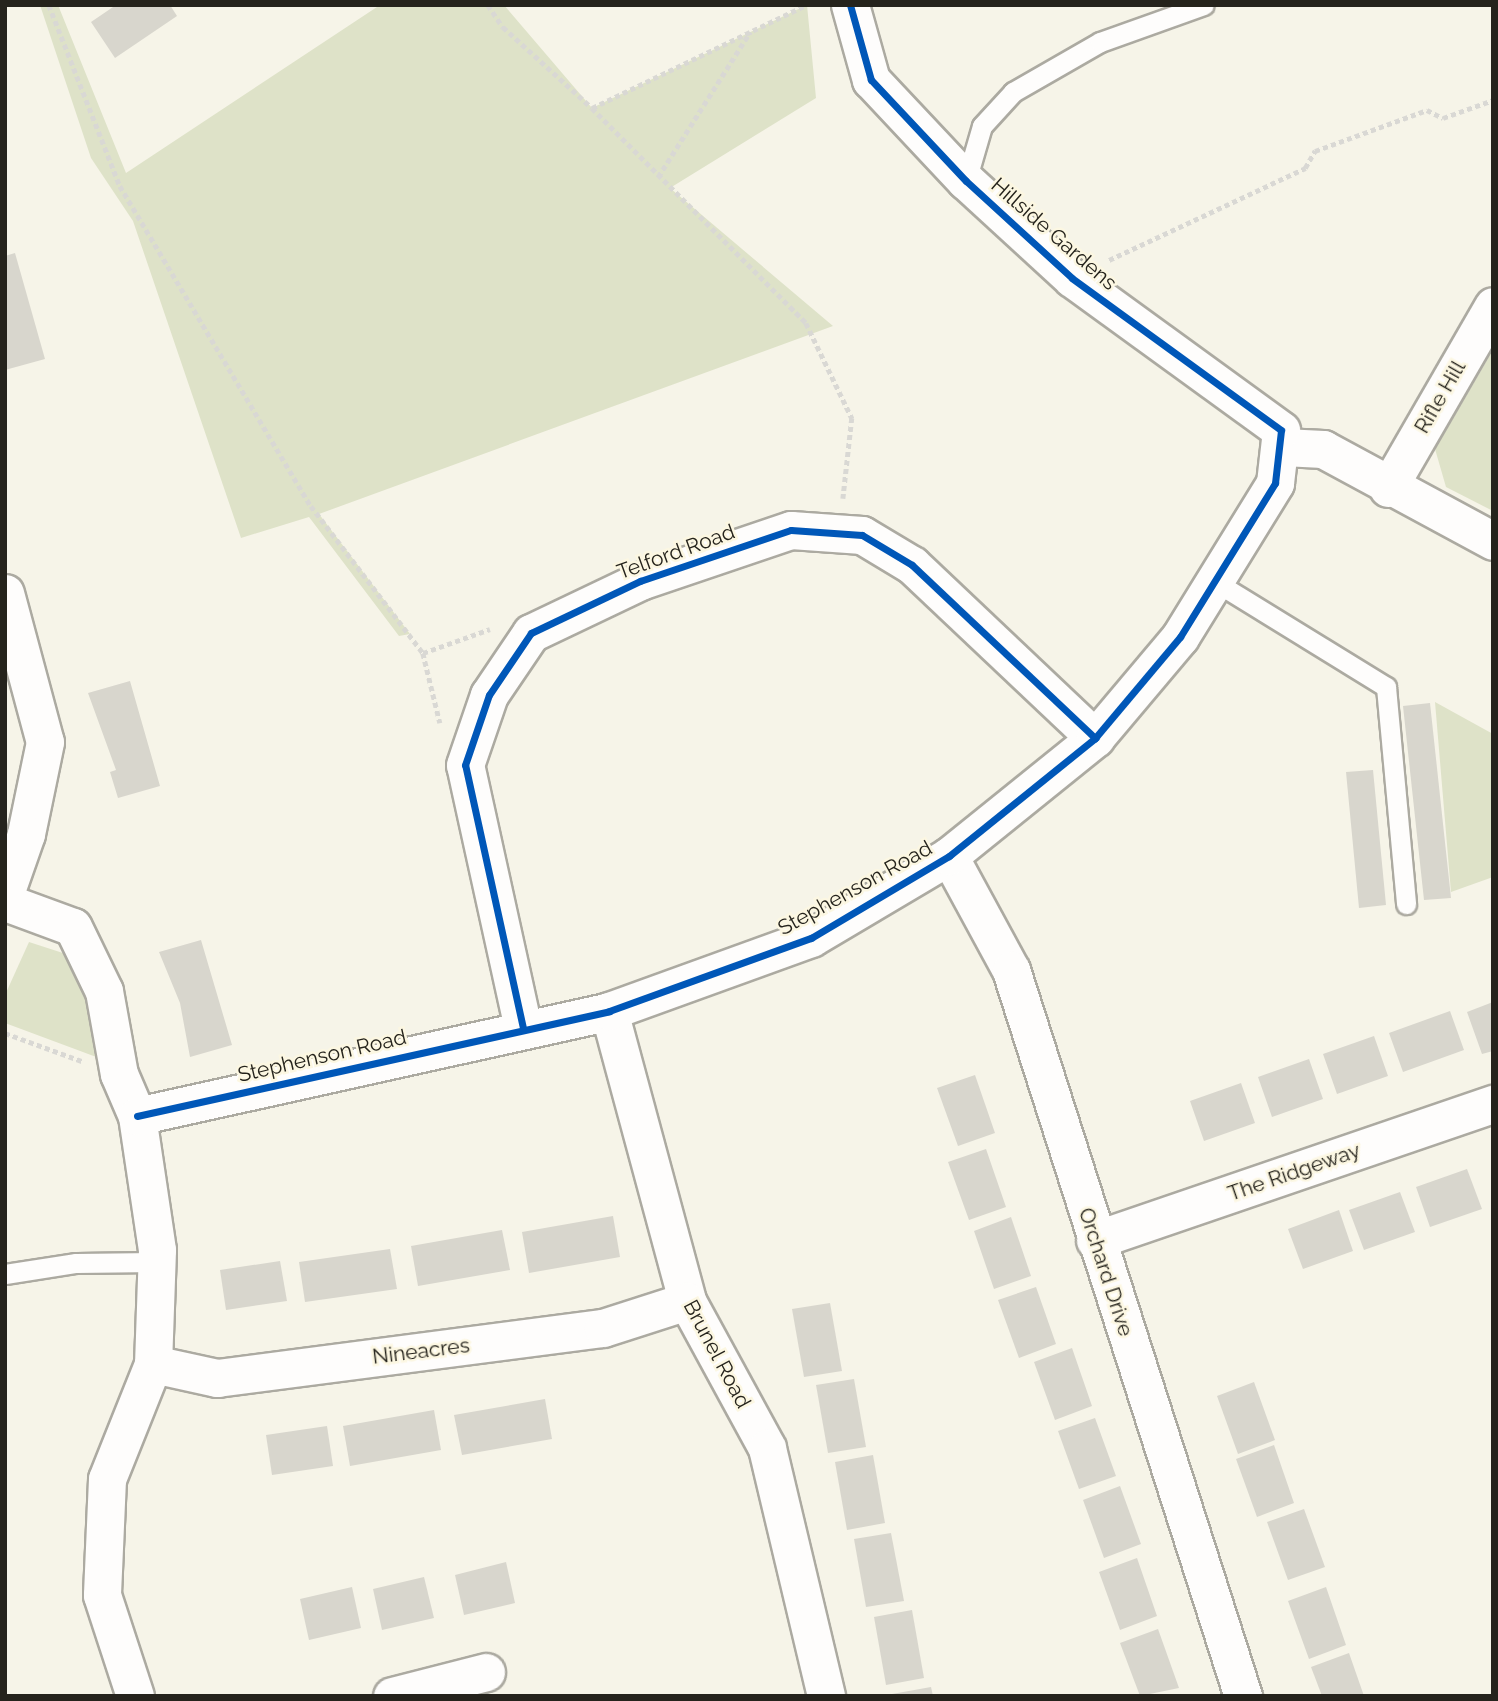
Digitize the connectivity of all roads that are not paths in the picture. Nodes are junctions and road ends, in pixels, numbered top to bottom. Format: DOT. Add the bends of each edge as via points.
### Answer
graph roads {
  1 [pos="850,5"];
  2 [pos="1204,5"];
  3 [pos="966,181"];
  4 [pos="1493,306"];
  5 [pos="1283,447"];
  6 [pos="1388,488"];
  7 [pos="1493,541"];
  8 [pos="1214,581"];
  9 [pos="5,593"];
  10 [pos="1095,738"];
  11 [pos="949,856"];
  12 [pos="5,894"];
  13 [pos="5,902"];
  14 [pos="1406,904"];
  15 [pos="609,1011"];
  16 [pos="523,1028"];
  17 [pos="1493,1104"];
  18 [pos="137,1116"];
  19 [pos="1095,1240"];
  20 [pos="155,1262"];
  21 [pos="5,1275"];
  22 [pos="687,1301"];
  23 [pos="153,1364"];
  24 [pos="486,1672"];
  25 [pos="135,1696"];
  26 [pos="392,1696"];
  27 [pos="826,1696"];
  28 [pos="1243,1696"];
  1 -- 3 [label="street, Hillside Gardens" via="871,80"];
  2 -- 3 [label="lane" via="1089,47 1013,92 982,126"];
  3 -- 5 [label="street, Hillside Gardens" via="1072,278 1265,415 1281,430"];
  4 -- 6 [label="street, Rifle Hill"];
  5 -- 6 [label="street" via="1323,449"];
  5 -- 8 [label="street, Stephenson Road" via="1275,483"];
  6 -- 7 [label="street"];
  8 -- 10 [label="street, Stephenson Road" via="1180,637"];
  8 -- 14 [label="lane" via="1386,687"];
  9 -- 12 [label="street" via="45,742 26,834"];
  10 -- 11 [label="street, Stephenson Road"];
  10 -- 16 [label="street, Telford Road" via="912,565 862,535 791,530 640,581 531,633 489,695 466,765"];
  11 -- 15 [label="street, Stephenson Road" via="811,938"];
  11 -- 19 [label="street, Orchard Drive" via="1011,970"];
  13 -- 18 [label="street" via="73,928 104,991 119,1074"];
  15 -- 16 [label="street, Stephenson Road"];
  15 -- 22 [label="street, Brunel Road"];
  16 -- 18 [label="street, Stephenson Road"];
  17 -- 19 [label="street, The Ridgeway"];
  18 -- 20 [label="street"];
  19 -- 28 [label="street, Orchard Drive"];
  20 -- 21 [label="lane" via="76,1263"];
  20 -- 23 [label="street"];
  22 -- 23 [label="street, Nineacres" via="603,1328 217,1378"];
  22 -- 27 [label="street, Brunel Road" via="766,1448"];
  23 -- 25 [label="street" via="107,1479 102,1595"];
  24 -- 26 [label="street"];
}
